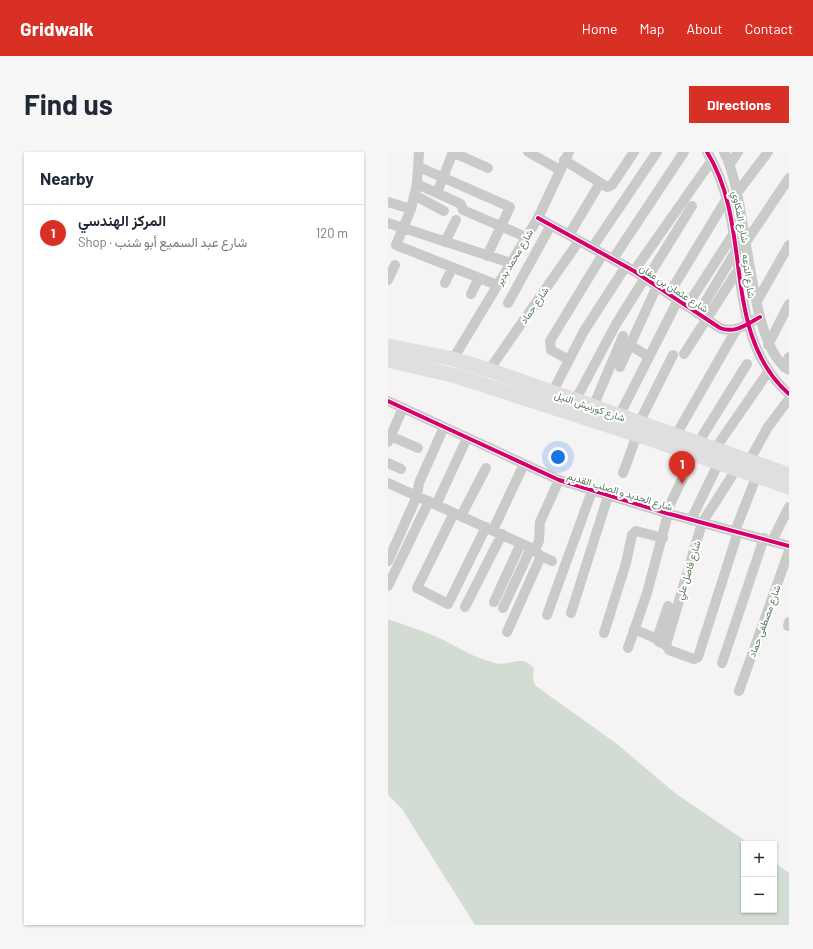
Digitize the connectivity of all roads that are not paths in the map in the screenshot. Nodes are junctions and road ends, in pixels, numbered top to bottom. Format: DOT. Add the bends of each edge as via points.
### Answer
graph roads {
  1 [pos="420,152"];
  2 [pos="453,152"];
  3 [pos="528,152"];
  4 [pos="634,152"];
  5 [pos="657,152"];
  6 [pos="684,152"];
  7 [pos="724,152"];
  8 [pos="738,152"];
  9 [pos="768,152"];
  10 [pos="567,156"];
  11 [pos="710,156"];
  12 [pos="730,164"];
  13 [pos="419,167"];
  14 [pos="488,168"];
  15 [pos="560,170"];
  16 [pos="443,177"];
  17 [pos="789,178"];
  18 [pos="600,183"];
  19 [pos="417,184"];
  20 [pos="437,193"];
  21 [pos="737,193"];
  22 [pos="414,195"];
  23 [pos="727,198"];
  24 [pos="388,202"];
  25 [pos="692,206"];
  26 [pos="740,207"];
  27 [pos="411,209"];
  28 [pos="729,209"];
  29 [pos="444,211"];
  30 [pos="538,218"];
  31 [pos="456,220"];
  32 [pos="551,225"];
  33 [pos="389,226"];
  34 [pos="501,226"];
  35 [pos="403,229"];
  36 [pos="569,235"];
  37 [pos="526,237"];
  38 [pos="579,240"];
  39 [pos="445,242"];
  40 [pos="735,242"];
  41 [pos="746,242"];
  42 [pos="789,245"];
  43 [pos="592,248"];
  44 [pos="603,254"];
  45 [pos="487,256"];
  46 [pos="613,259"];
  47 [pos="511,263"];
  48 [pos="740,267"];
  49 [pos="452,268"];
  50 [pos="630,269"];
  51 [pos="479,278"];
  52 [pos="646,278"];
  53 [pos="445,284"];
  54 [pos="497,285"];
  55 [pos="657,286"];
  56 [pos="471,294"];
  57 [pos="669,294"];
  58 [pos="678,300"];
  59 [pos="757,301"];
  60 [pos="508,303"];
  61 [pos="789,304"];
  62 [pos="687,306"];
  63 [pos="702,316"];
  64 [pos="760,317"];
  65 [pos="747,324"];
  66 [pos="736,330"];
  67 [pos="623,336"];
  68 [pos="768,344"];
  69 [pos="630,345"];
  70 [pos="388,346"];
  71 [pos="649,356"];
  72 [pos="789,357"];
  73 [pos="453,359"];
  74 [pos="388,360"];
  75 [pos="569,360"];
  76 [pos="747,364"];
  77 [pos="620,367"];
  78 [pos="786,368"];
  79 [pos="489,370"];
  80 [pos="768,372"];
  81 [pos="552,393"];
  82 [pos="789,394"];
  83 [pos="789,399"];
  84 [pos="388,401"];
  85 [pos="576,401"];
  86 [pos="593,407"];
  87 [pos="403,408"];
  88 [pos="620,416"];
  89 [pos="444,427"];
  90 [pos="643,430"];
  91 [pos="676,435"];
  92 [pos="467,438"];
  93 [pos="389,439"];
  94 [pos="418,448"];
  95 [pos="696,448"];
  96 [pos="717,456"];
  97 [pos="388,463"];
  98 [pos="524,464"];
  99 [pos="743,465"];
  100 [pos="486,468"];
  101 [pos="401,469"];
  102 [pos="623,473"];
  103 [pos="757,475"];
  104 [pos="789,475"];
  105 [pos="559,480"];
  106 [pos="388,483"];
  107 [pos="789,487"];
  108 [pos="592,491"];
  109 [pos="417,496"];
  110 [pos="608,496"];
  111 [pos="432,503"];
  112 [pos="789,507"];
  113 [pos="458,514"];
  114 [pos="667,514"];
  115 [pos="691,520"];
  116 [pos="702,523"];
  117 [pos="494,531"];
  118 [pos="736,531"];
  119 [pos="663,538"];
  120 [pos="768,539"];
  121 [pos="521,543"];
  122 [pos="789,546"];
  123 [pos="789,551"];
  124 [pos="536,552"];
  125 [pos="388,561"];
  126 [pos="552,561"];
  127 [pos="388,586"];
  128 [pos="494,602"];
  129 [pos="668,606"];
  130 [pos="465,607"];
  131 [pos="503,608"];
  132 [pos="571,613"];
  133 [pos="547,615"];
  134 [pos="634,629"];
  135 [pos="507,632"];
  136 [pos="604,633"];
  137 [pos="657,639"];
  138 [pos="666,645"];
  139 [pos="628,648"];
  140 [pos="722,663"];
  141 [pos="739,691"];
  1 -- 13 [label="street"];
  2 -- 14 [label="street"];
  2 -- 16 [label="street"];
  3 -- 15 [label="street"];
  4 -- 18 [label="street" via="612,185 608,187"];
  5 -- 43 [label="street"];
  6 -- 46 [label="street"];
  7 -- 12 [label="street, شارع المكاوي"];
  8 -- 12 [label="street"];
  9 -- 21 [label="street"];
  10 -- 15 [label="street, شارع محمد بدير"];
  10 -- 18 [label="street"];
  11 -- 23 [label="street, شارع الترعه"];
  11 -- 50 [label="street"];
  12 -- 21 [label="street, شارع المكاوي"];
  13 -- 16 [label="street"];
  13 -- 19 [label="street"];
  15 -- 30 [label="street, شارع محمد بدير"];
  16 -- 20 [label="street"];
  16 -- 34 [label="street" via="509,206"];
  17 -- 41 [label="street"];
  18 -- 36 [label="street"];
  19 -- 20 [label="street"];
  19 -- 22 [label="street"];
  20 -- 34 [label="street" via="461,204 463,210"];
  21 -- 26 [label="street, شارع المكاوي"];
  22 -- 27 [label="street"];
  22 -- 29 [label="street"];
  23 -- 28 [label="street, شارع الترعه"];
  23 -- 57 [label="street"];
  24 -- 27 [label="street"];
  25 -- 52 [label="street"];
  26 -- 28 [label="street"];
  26 -- 41 [label="street, شارع المكاوي"];
  27 -- 35 [label="street"];
  28 -- 40 [label="street, شارع الترعه"];
  30 -- 32 [label="street, شارع عثمان بن عفان"];
  30 -- 37 [label="street, شارع محمد بدير"];
  31 -- 39 [label="street"];
  32 -- 36 [label="street, شارع عثمان بن عفان"];
  32 -- 60 [label="street"];
  33 -- 35 [label="street"];
  34 -- 37 [label="street"];
  34 -- 45 [label="street"];
  35 -- 39 [label="street"];
  35 -- 49 [label="street" via="396,246"];
  36 -- 38 [label="street, شارع عثمان بن عفان"];
  37 -- 47 [label="street, شارع محمد بدير"];
  38 -- 43 [label="street, شارع عثمان بن عفان"];
  38 -- 79 [label="street, شارع حماد"];
  39 -- 45 [label="street"];
  40 -- 41 [label="street"];
  40 -- 48 [label="street, شارع الترعه"];
  40 -- 62 [label="street"];
  40 -- 63 [label="street"];
  41 -- 59 [label="street, شارع المكاوي"];
  42 -- 59 [label="street"];
  43 -- 44 [label="street, شارع عثمان بن عفان"];
  44 -- 46 [label="street, شارع عثمان بن عفان"];
  44 -- 75 [label="street" via="549,344 551,350"];
  45 -- 47 [label="street"];
  46 -- 50 [label="street, شارع عثمان بن عفان"];
  47 -- 54 [label="street, شارع محمد بدير"];
  48 -- 63 [label="street"];
  48 -- 65 [label="street, شارع الترعه"];
  49 -- 51 [label="street"];
  49 -- 53 [label="street"];
  50 -- 52 [label="street, شارع عثمان بن عفان"];
  50 -- 75 [label="street" via="584,331"];
  51 -- 54 [label="street"];
  51 -- 56 [label="street"];
  52 -- 55 [label="street, شارع عثمان بن عفان"];
  52 -- 85 [label="street" via="616,324"];
  54 -- 73 [label="street, شارع محمد بدير"];
  55 -- 57 [label="street, شارع عثمان بن عفان"];
  55 -- 69 [label="street"];
  57 -- 58 [label="street, شارع عثمان بن عفان"];
  58 -- 62 [label="street, شارع عثمان بن عفان"];
  58 -- 71 [label="street"];
  59 -- 64 [label="street, شارع المكاوي"];
  61 -- 68 [label="street"];
  62 -- 63 [label="street, شارع عثمان بن عفان"];
  63 -- 66 [label="street, شارع عثمان بن عفان" via="726,330"];
  63 -- 90 [label="street" via="679,355"];
  64 -- 65 [label="street"];
  64 -- 68 [label="street, شارع المكاوي"];
  65 -- 66 [label="street"];
  65 -- 80 [label="street, شارع الترعه" via="755,349"];
  66 -- 91 [label="street"];
  67 -- 86 [label="street"];
  68 -- 78 [label="street, شارع المكاوي"];
  69 -- 71 [label="street"];
  69 -- 77 [label="street"];
  70 -- 73 [label="highway, شارع كورنيش النيل"];
  71 -- 88 [label="street"];
  72 -- 78 [label="street"];
  73 -- 79 [label="highway, شارع كورنيش النيل"];
  74 -- 90 [label="highway, شارع كورنيش النيل" via="424,367"];
  75 -- 81 [label="street"];
  76 -- 95 [label="street"];
  79 -- 81 [label="highway, شارع كورنيش النيل"];
  80 -- 82 [label="street, شارع الترعه"];
  80 -- 96 [label="street"];
  81 -- 85 [label="highway, شارع كورنيش النيل"];
  83 -- 99 [label="street, شارع فاضل علي"];
  84 -- 87 [label="street, شارع الحديد و الصلب القديم"];
  85 -- 86 [label="highway, شارع كورنيش النيل"];
  86 -- 88 [label="highway, شارع كورنيش النيل"];
  87 -- 89 [label="street, شارع الحديد و الصلب القديم"];
  87 -- 93 [label="street"];
  88 -- 90 [label="highway, شارع كورنيش النيل"];
  89 -- 92 [label="street, شارع الحديد و الصلب القديم"];
  89 -- 109 [label="street" via="419,483"];
  90 -- 91 [label="highway, شارع كورنيش النيل"];
  90 -- 95 [label="highway, شارع كورنيش النيل"];
  90 -- 102 [label="street"];
  91 -- 95 [label="highway, شارع كورنيش النيل"];
  92 -- 98 [label="street, شارع الحديد و الصلب القديم"];
  92 -- 111 [label="street"];
  93 -- 94 [label="street"];
  95 -- 96 [label="highway, شارع كورنيش النيل"];
  95 -- 114 [label="street"];
  96 -- 99 [label="highway, شارع كورنيش النيل"];
  96 -- 115 [label="street"];
  97 -- 101 [label="street"];
  98 -- 105 [label="street, شارع الحديد و الصلب القديم"];
  98 -- 117 [label="street"];
  99 -- 103 [label="highway, شارع كورنيش النيل"];
  99 -- 104 [label="highway, شارع كورنيش النيل"];
  99 -- 116 [label="street, شارع فاضل علي"];
  100 -- 113 [label="street"];
  103 -- 107 [label="highway, شارع كورنيش النيل"];
  103 -- 118 [label="street"];
  105 -- 108 [label="street, شارع الحديد و الصلب القديم"];
  105 -- 124 [label="street" via="540,522"];
  106 -- 109 [label="street"];
  108 -- 110 [label="street, شارع الحديد و الصلب القديم"];
  108 -- 133 [label="street"];
  109 -- 111 [label="street"];
  109 -- 125 [label="street"];
  110 -- 114 [label="street, شارع الحديد و الصلب القديم"];
  110 -- 132 [label="street"];
  111 -- 113 [label="street"];
  111 -- 127 [label="street"];
  112 -- 120 [label="street"];
  113 -- 117 [label="street"];
  113 -- 117 [label="street" via="417,588 448,604"];
  114 -- 115 [label="street, شارع الحديد و الصلب القديم"];
  114 -- 119 [label="street"];
  115 -- 116 [label="street, شارع الحديد و الصلب القديم"];
  116 -- 118 [label="street, شارع الحديد و الصلب القديم"];
  116 -- 138 [label="street, شارع فاضل علي"];
  117 -- 121 [label="street"];
  117 -- 130 [label="street"];
  118 -- 120 [label="street, شارع الحديد و الصلب القديم"];
  118 -- 138 [label="street" via="696,659 668,650"];
  119 -- 134 [label="street"];
  119 -- 136 [label="street" via="636,531 632,534 626,563"];
  120 -- 122 [label="street, شارع الحديد و الصلب القديم"];
  120 -- 140 [label="street"];
  121 -- 124 [label="street"];
  121 -- 128 [label="street"];
  123 -- 141 [label="street, شارع مصطفى حماد"];
  124 -- 126 [label="street"];
  124 -- 131 [label="street"];
  124 -- 135 [label="street"];
  129 -- 137 [label="street"];
  134 -- 137 [label="street"];
  134 -- 139 [label="street"];
  137 -- 138 [label="street"];
}
